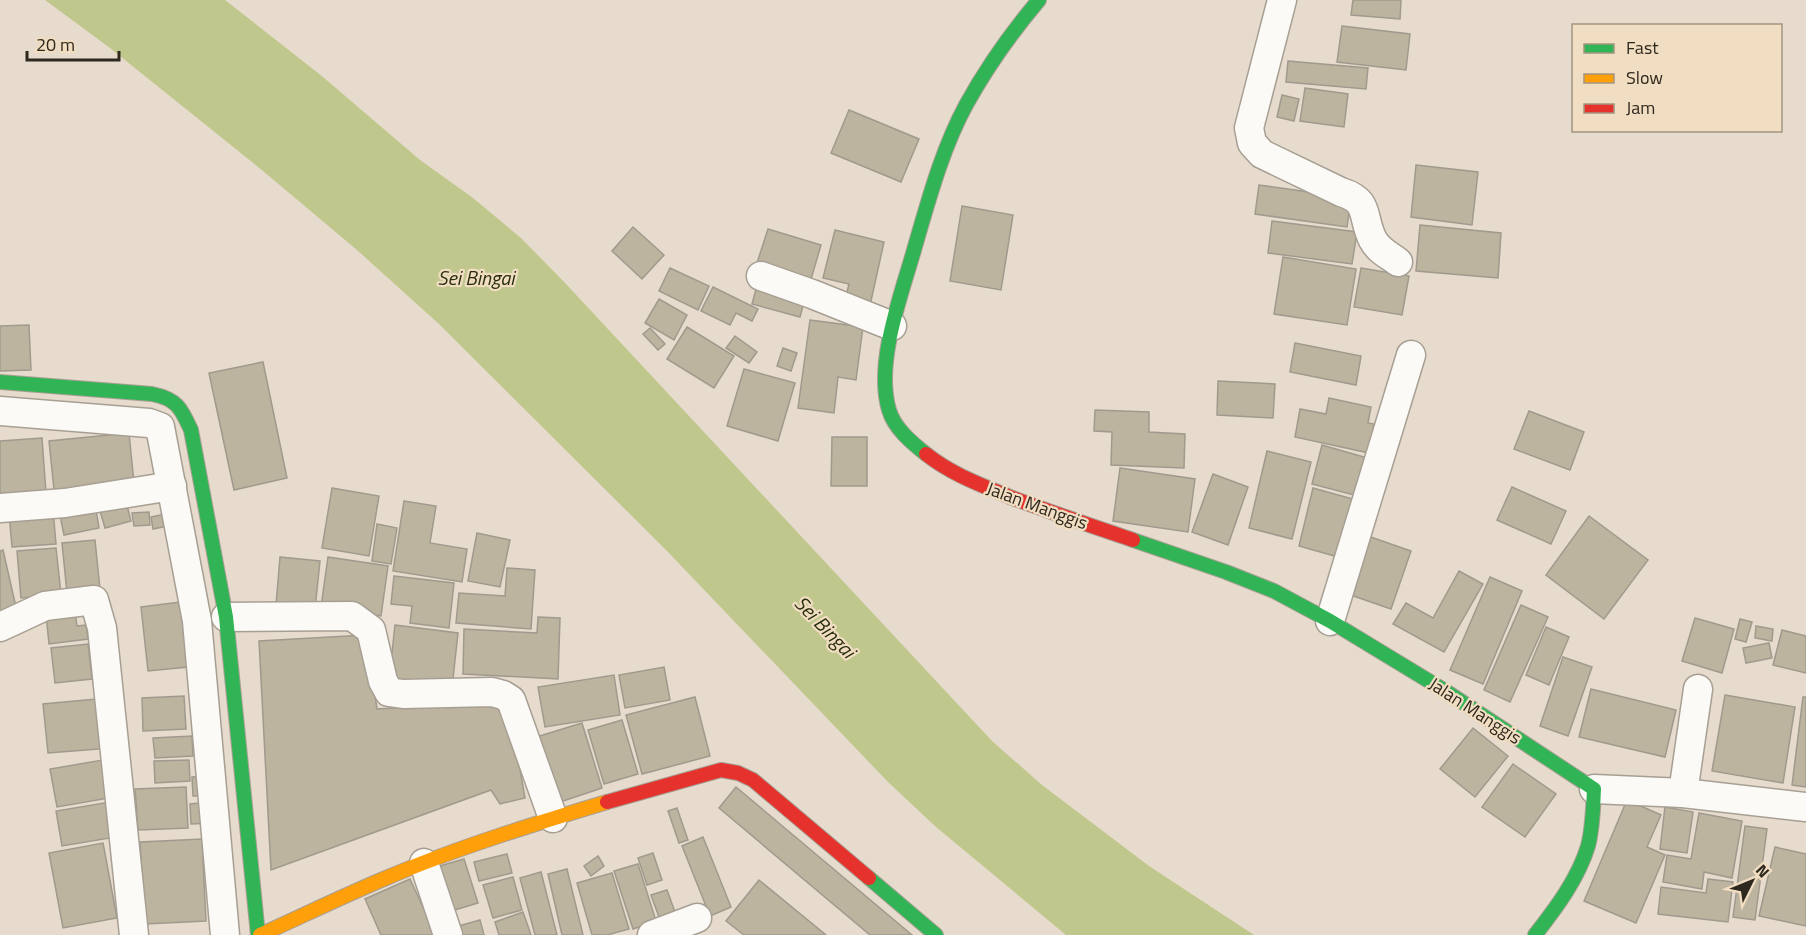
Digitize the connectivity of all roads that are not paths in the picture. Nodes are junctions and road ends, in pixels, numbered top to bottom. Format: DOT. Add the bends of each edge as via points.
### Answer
graph roads {
  1 [pos="1039,0"];
  2 [pos="1282,0"];
  3 [pos="1398,262"];
  4 [pos="761,276"];
  5 [pos="892,326"];
  6 [pos="1411,355"];
  7 [pos="0,382"];
  8 [pos="181,408"];
  9 [pos="0,411"];
  10 [pos="160,427"];
  11 [pos="172,486"];
  12 [pos="0,508"];
  13 [pos="226,617"];
  14 [pos="1330,621"];
  15 [pos="0,627"];
  16 [pos="1698,689"];
  17 [pos="1594,789"];
  18 [pos="1683,793"];
  19 [pos="1806,807"];
  20 [pos="553,818"];
  21 [pos="424,863"];
  22 [pos="697,918"];
  23 [pos="134,935"];
  24 [pos="225,935"];
  25 [pos="259,935"];
  26 [pos="448,935"];
  27 [pos="652,935"];
  28 [pos="936,935"];
  29 [pos="1535,935"];
  1 -- 5 [label="street, Jalan Manggis" via="993,58 947,146"];
  2 -- 3 [label="street" via="1249,128 1252,143 1262,154 1353,196 1362,205 1380,250"];
  4 -- 5 [label="street"];
  5 -- 14 [label="street, Jalan Manggis" via="884,381 889,412 906,438 938,463 1026,503 1274,591"];
  6 -- 14 [label="street"];
  7 -- 8 [label="street" via="168,396"];
  8 -- 10 [label="street"];
  8 -- 13 [label="street" via="191,430"];
  9 -- 10 [label="street"];
  10 -- 11 [label="street"];
  11 -- 12 [label="street" via="65,503"];
  11 -- 24 [label="street" via="197,621"];
  13 -- 20 [label="street" via="352,616 371,630 389,692 503,694 511,700"];
  13 -- 25 [label="street"];
  14 -- 17 [label="street, Jalan Manggis"];
  15 -- 23 [label="street" via="45,606 94,600 102,628"];
  16 -- 18 [label="street"];
  17 -- 18 [label="street"];
  17 -- 29 [label="street" via="1588,845 1579,868"];
  18 -- 19 [label="street"];
  20 -- 21 [label="street"];
  20 -- 28 [label="street" via="714,772 743,774"];
  21 -- 25 [label="street"];
  21 -- 26 [label="street"];
  22 -- 27 [label="street"];
}
